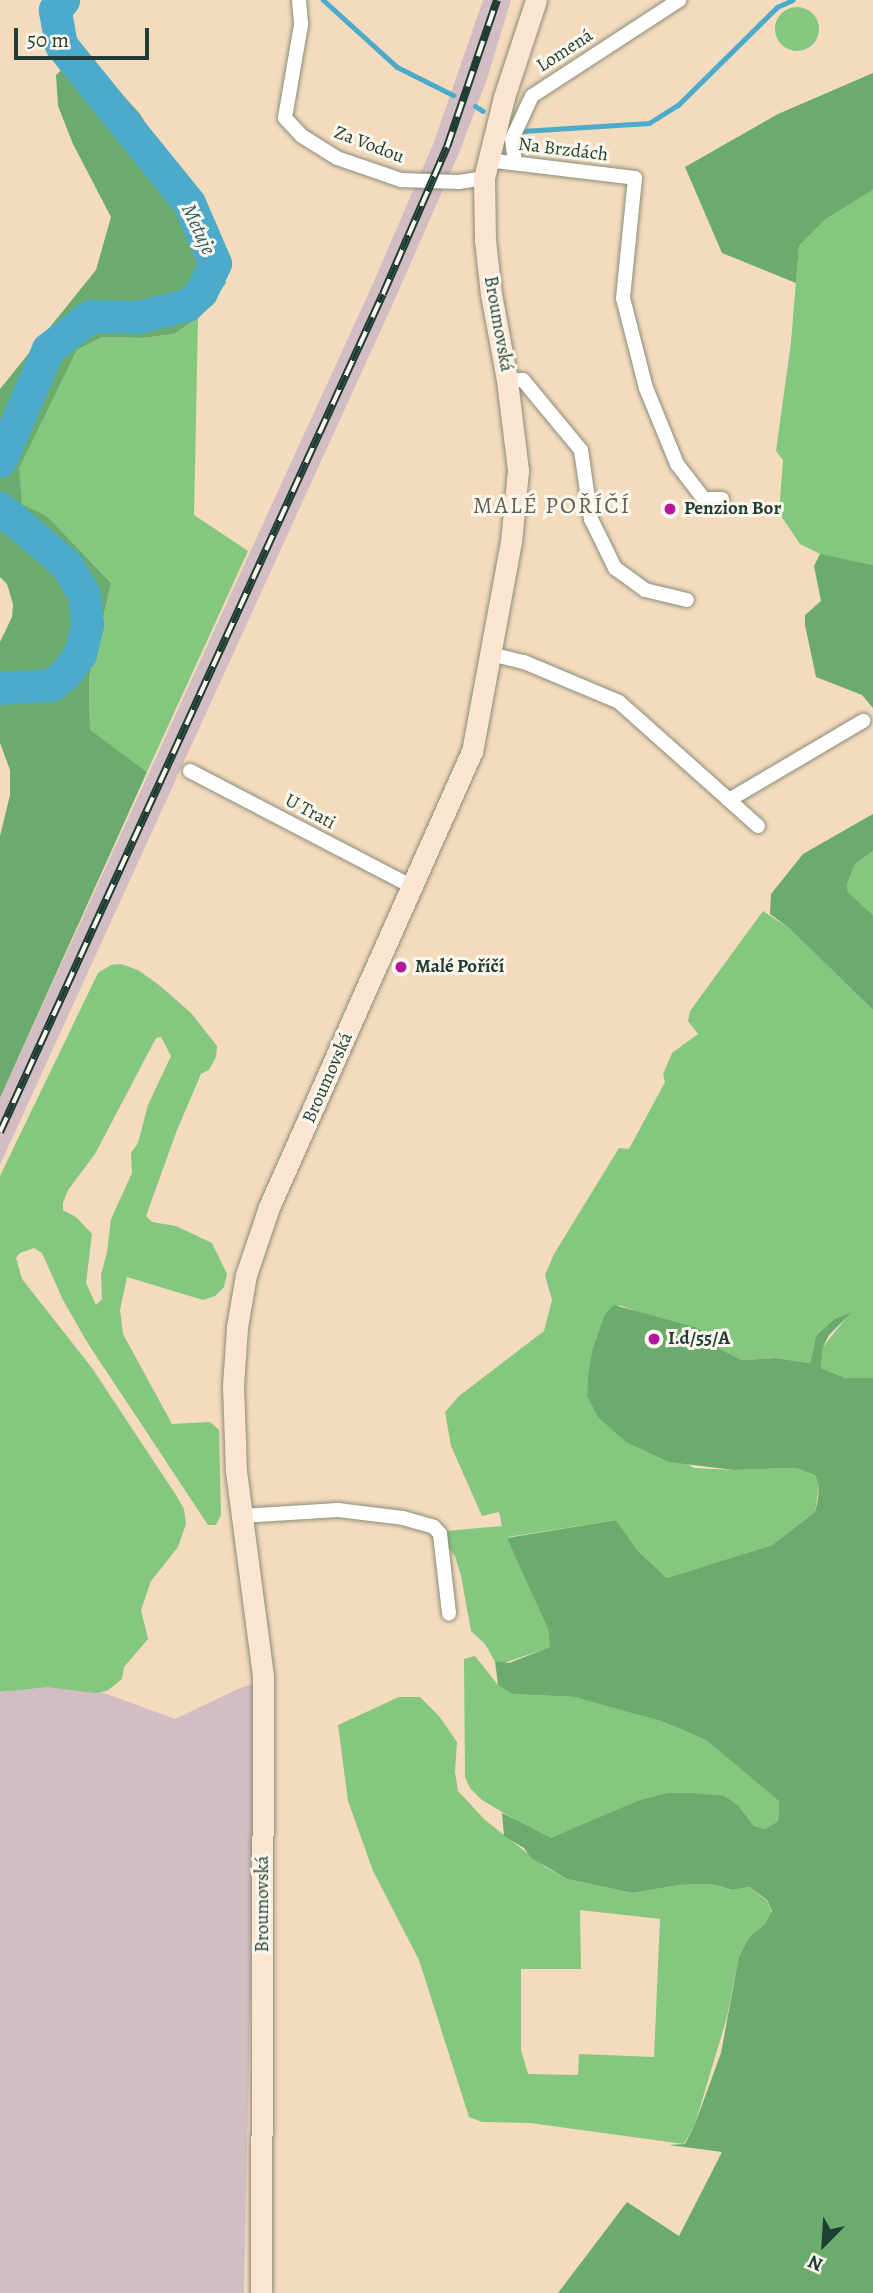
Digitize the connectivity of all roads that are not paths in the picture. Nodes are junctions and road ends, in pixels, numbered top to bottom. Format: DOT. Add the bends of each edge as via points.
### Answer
graph roads {
  1 [pos="299,0"];
  2 [pos="536,0"];
  3 [pos="679,0"];
  4 [pos="515,163"];
  5 [pos="486,169"];
  6 [pos="507,380"];
  7 [pos="722,499"];
  8 [pos="687,600"];
  9 [pos="491,654"];
  10 [pos="863,721"];
  11 [pos="190,771"];
  12 [pos="729,800"];
  13 [pos="758,826"];
  14 [pos="413,887"];
  15 [pos="242,1516"];
  16 [pos="449,1613"];
  17 [pos="261,2293"];
  1 -- 5 [label="street, Za Vodou" via="301,25 285,118 302,136 337,158 401,180 459,182"];
  2 -- 5 [label="main road, Broumovská"];
  3 -- 4 [label="street, Lomená" via="532,96 512,139"];
  4 -- 5 [label="street, Na Brzdách"];
  4 -- 7 [label="street, Na Brzdách" via="635,178 623,298 646,388 677,464 704,499"];
  5 -- 6 [label="main road, Broumovská" via="488,267"];
  6 -- 8 [label="street" via="523,380 581,450 591,519 615,568 645,590"];
  6 -- 9 [label="main road, Broumovská" via="517,443 517,487"];
  9 -- 12 [label="street" via="524,662 619,702"];
  9 -- 14 [label="main road, Broumovská" via="472,752"];
  10 -- 12 [label="street"];
  11 -- 14 [label="street, U Trati"];
  12 -- 13 [label="street"];
  14 -- 15 [label="main road, Broumovská" via="269,1207 246,1275 233,1374"];
  15 -- 16 [label="street" via="338,1510 435,1527 440,1534"];
  15 -- 17 [label="main road, Broumovská" via="262,1676"];
}
